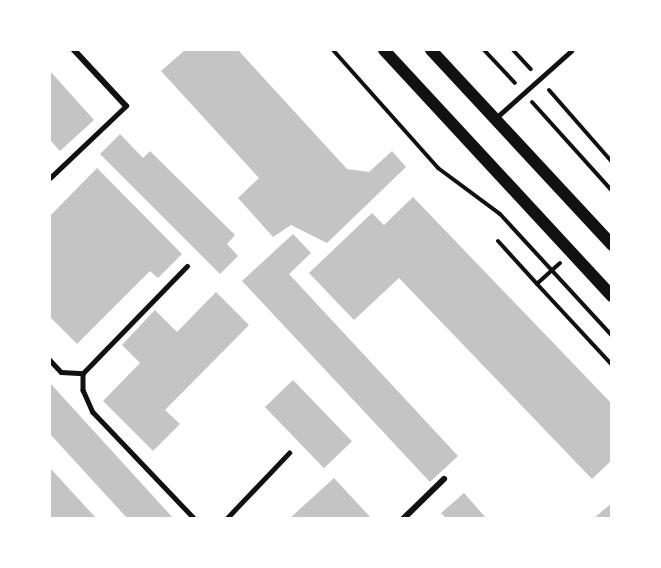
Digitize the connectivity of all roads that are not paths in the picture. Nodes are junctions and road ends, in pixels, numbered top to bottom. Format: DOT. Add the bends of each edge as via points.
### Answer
graph roads {
  1 [pos="74,50"];
  2 [pos="384,50"];
  3 [pos="431,50"];
  4 [pos="571,51"];
  5 [pos="126,106"];
  6 [pos="495,118"];
  7 [pos="50,178"];
  8 [pos="612,245"];
  9 [pos="187,266"];
  10 [pos="612,296"];
  11 [pos="50,360"];
  12 [pos="83,373"];
  13 [pos="289,453"];
  14 [pos="444,479"];
  15 [pos="194,519"];
  16 [pos="227,519"];
  17 [pos="405,519"];
  1 -- 5 [label="street"];
  2 -- 10 [label="main road"];
  3 -- 6 [label="main road"];
  4 -- 6 [label="lane"];
  5 -- 7 [label="lane"];
  6 -- 8 [label="main road"];
  9 -- 12 [label="lane"];
  11 -- 12 [label="lane" via="61,372"];
  12 -- 15 [label="lane" via="82,390 93,412"];
  13 -- 16 [label="lane"];
  14 -- 17 [label="street"];
}
